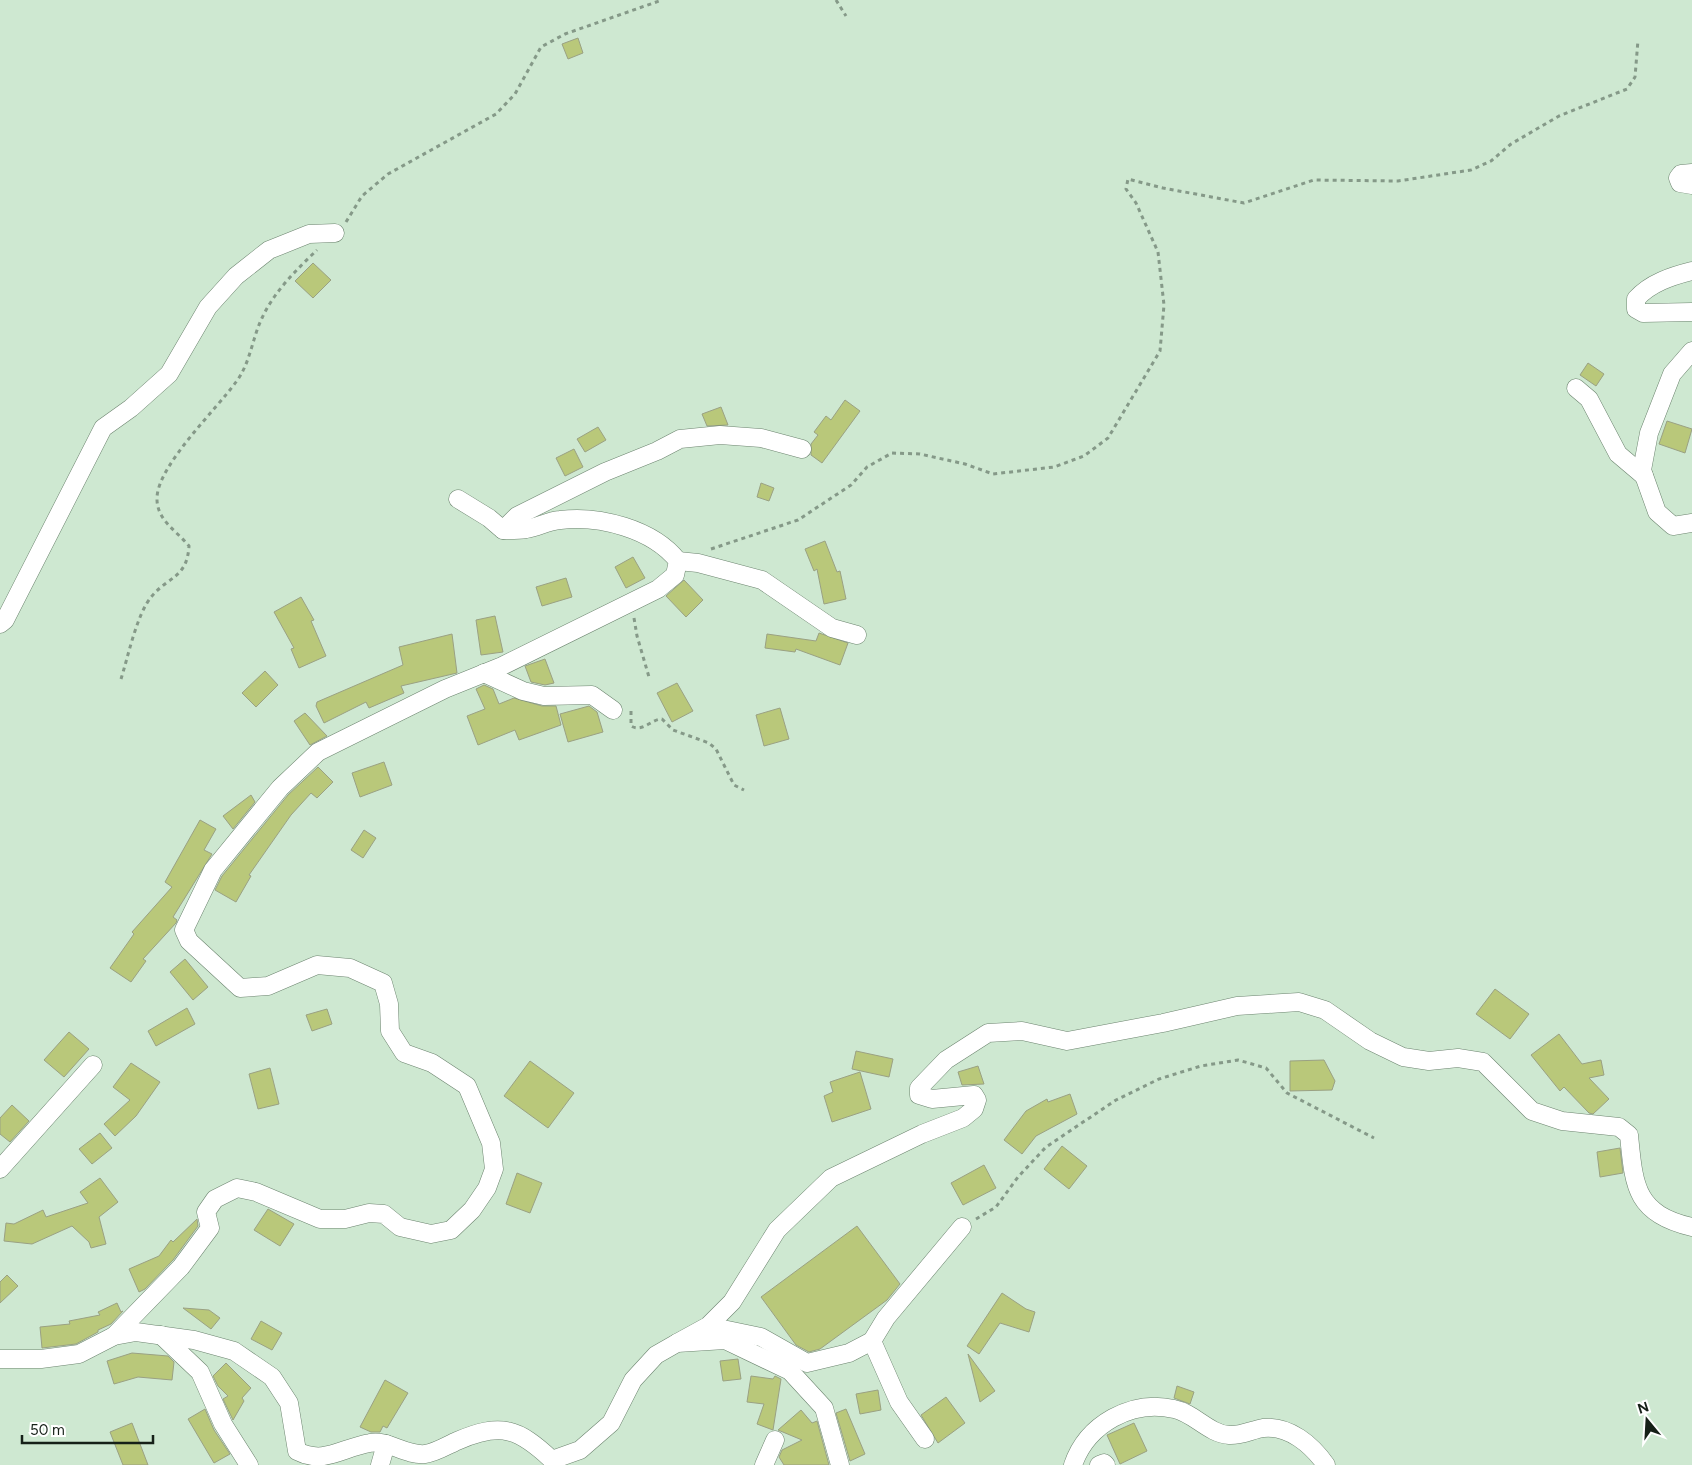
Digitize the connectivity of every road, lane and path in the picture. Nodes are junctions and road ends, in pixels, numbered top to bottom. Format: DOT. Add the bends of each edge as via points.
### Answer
graph roads {
  1 [pos="662,0"];
  2 [pos="836,0"];
  3 [pos="846,16"];
  4 [pos="1638,40"];
  5 [pos="1692,173"];
  6 [pos="1692,185"];
  7 [pos="335,233"];
  8 [pos="1692,271"];
  9 [pos="1692,312"];
  10 [pos="1692,351"];
  11 [pos="1576,388"];
  12 [pos="802,449"];
  13 [pos="1644,476"];
  14 [pos="458,499"];
  15 [pos="1692,523"];
  16 [pos="503,530"];
  17 [pos="706,551"];
  18 [pos="678,561"];
  19 [pos="639,598"];
  20 [pos="0,624"];
  21 [pos="857,635"];
  22 [pos="484,673"];
  23 [pos="649,677"];
  24 [pos="121,679"];
  25 [pos="613,710"];
  26 [pos="744,790"];
  27 [pos="93,1065"];
  28 [pos="1374,1138"];
  29 [pos="0,1168"];
  30 [pos="962,1227"];
  31 [pos="1692,1227"];
  32 [pos="708,1326"];
  33 [pos="161,1335"];
  34 [pos="114,1336"];
  35 [pos="872,1341"];
  36 [pos="677,1343"];
  37 [pos="0,1359"];
  38 [pos="925,1439"];
  39 [pos="775,1440"];
  40 [pos="386,1444"];
  41 [pos="249,1465"];
  42 [pos="380,1465"];
  43 [pos="764,1465"];
  44 [pos="840,1465"];
  45 [pos="1073,1465"];
  46 [pos="1100,1465"];
  47 [pos="1106,1465"];
  48 [pos="1326,1465"];
  1 -- 7 [label="path" via="565,34 541,47 515,94 496,114 388,174 362,196 349,219"];
  2 -- 3 [label="path"];
  4 -- 17 [label="path" via="1635,77 1627,89 1559,116 1511,144 1491,161 1471,170 1398,181 1314,180 1244,203 1128,179 1126,189 1136,203 1158,252 1164,305 1160,351 1108,438 1084,456 1054,467 993,474 920,454 892,453 866,467 851,485 798,520"];
  5 -- 6 [label="street" via="1681,174 1678,178 1680,183"];
  7 -- 20 [label="street" via="309,234 269,250 236,276 208,307 169,374 102,428 5,620"];
  7 -- 24 [label="path" via="286,281 262,318 238,380 169,465 157,494 157,507 161,519 172,526 189,546 188,559 175,578 152,596 138,625"];
  8 -- 9 [label="street" via="1674,275 1644,290 1636,299 1636,309 1643,313"];
  10 -- 13 [label="street" via="1672,374 1649,433 1642,470"];
  11 -- 13 [label="street" via="1589,399 1618,454"];
  12 -- 16 [label="street" via="761,438 720,435 680,439 517,516"];
  13 -- 15 [label="street" via="1657,512 1673,526"];
  14 -- 16 [label="street"];
  16 -- 18 [label="street" via="527,529 559,520 594,518 657,542"];
  18 -- 19 [label="street" via="675,575 658,589"];
  18 -- 21 [label="street" via="698,562 762,580 832,628"];
  19 -- 22 [label="street"];
  19 -- 23 [label="path" via="634,618"];
  22 -- 25 [label="street" via="523,691 544,696 592,695"];
  22 -- 34 [label="street" via="318,752 280,788 212,870 184,930 189,941 240,988 268,986 317,965 350,968 383,983 390,1004 390,1031 404,1052 432,1062 466,1086 491,1142 494,1169 487,1188 472,1210 451,1230 431,1234 400,1227 384,1214 320,1219 256,1192 237,1188 215,1198 206,1212 210,1228 180,1267"];
  25 -- 26 [label="path" via="629,708 634,728 642,728 662,718 673,730 709,743 716,749 734,785"];
  27 -- 29 [label="street"];
  28 -- 30 [label="path" via="1286,1093 1266,1068 1238,1060 1201,1066 1159,1079 1116,1100 1046,1147 996,1207"];
  30 -- 35 [label="street" via="886,1318"];
  31 -- 32 [label="street" via="1647,1208 1633,1180 1628,1135 1619,1127 1562,1122 1532,1111 1484,1062 1403,1057 1370,1041 1324,1010 1299,1002 1237,1006 1067,1041 1022,1031 988,1033 946,1060 919,1088 919,1095 932,1099 974,1095 974,1109 963,1118 831,1178 777,1230 732,1302"];
  32 -- 35 [label="street" via="761,1338 807,1363 849,1353"];
  32 -- 36 [label="street"];
  33 -- 34 [label="street" via="136,1332"];
  33 -- 40 [label="street" via="234,1351 272,1378 289,1403 297,1451 308,1460 324,1461 371,1442"];
  33 -- 41 [label="street" via="200,1372 223,1424"];
  34 -- 37 [label="street" via="79,1354 41,1359"];
  35 -- 38 [label="street" via="899,1402"];
  36 -- 40 [label="street" via="656,1355 633,1380 611,1423 580,1450 552,1460 534,1442 513,1432 492,1429 426,1454 401,1451"];
  36 -- 44 [label="street" via="725,1340 790,1371 824,1408"];
  39 -- 43 [label="street"];
  40 -- 42 [label="street"];
  45 -- 48 [label="street" via="1096,1428 1112,1417 1151,1407 1174,1409 1228,1435 1265,1428 1281,1429 1299,1437"];
  46 -- 47 [label="street"];
}
